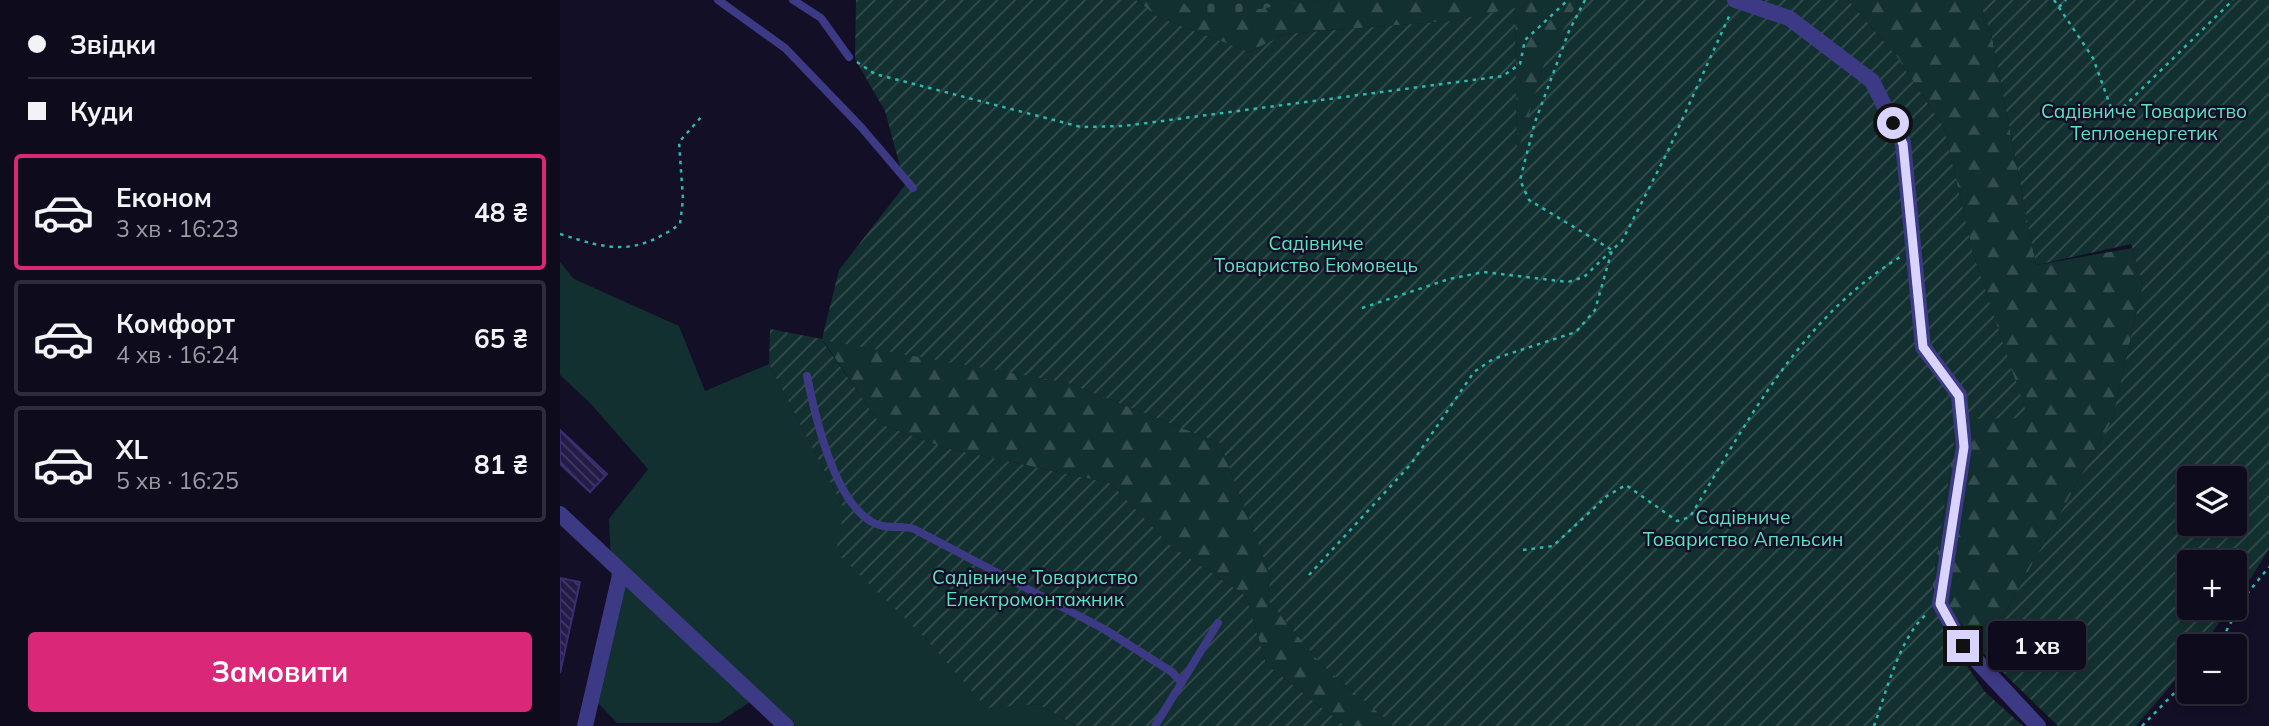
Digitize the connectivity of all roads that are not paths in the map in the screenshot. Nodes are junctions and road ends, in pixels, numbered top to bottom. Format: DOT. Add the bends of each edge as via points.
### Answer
graph roads {
  1 [pos="718,0"];
  2 [pos="793,0"];
  3 [pos="1736,0"];
  4 [pos="849,57"];
  5 [pos="913,188"];
  6 [pos="807,376"];
  7 [pos="560,514"];
  8 [pos="621,571"];
  9 [pos="1218,623"];
  10 [pos="1181,682"];
  11 [pos="585,726"];
  12 [pos="786,726"];
  13 [pos="1155,726"];
  14 [pos="2038,726"];
  1 -- 5 [label="lane" via="785,48"];
  2 -- 4 [label="lane" via="821,18"];
  3 -- 14 [label="street" via="1789,18 1872,82 1903,144 1923,347 1959,396 1964,447 1940,604 1963,646"];
  6 -- 10 [label="lane" via="818,427 845,491 861,514 888,528 914,529 1104,629"];
  7 -- 8 [label="street"];
  8 -- 11 [label="street"];
  8 -- 12 [label="street"];
  9 -- 10 [label="lane"];
  10 -- 13 [label="lane"];
}
